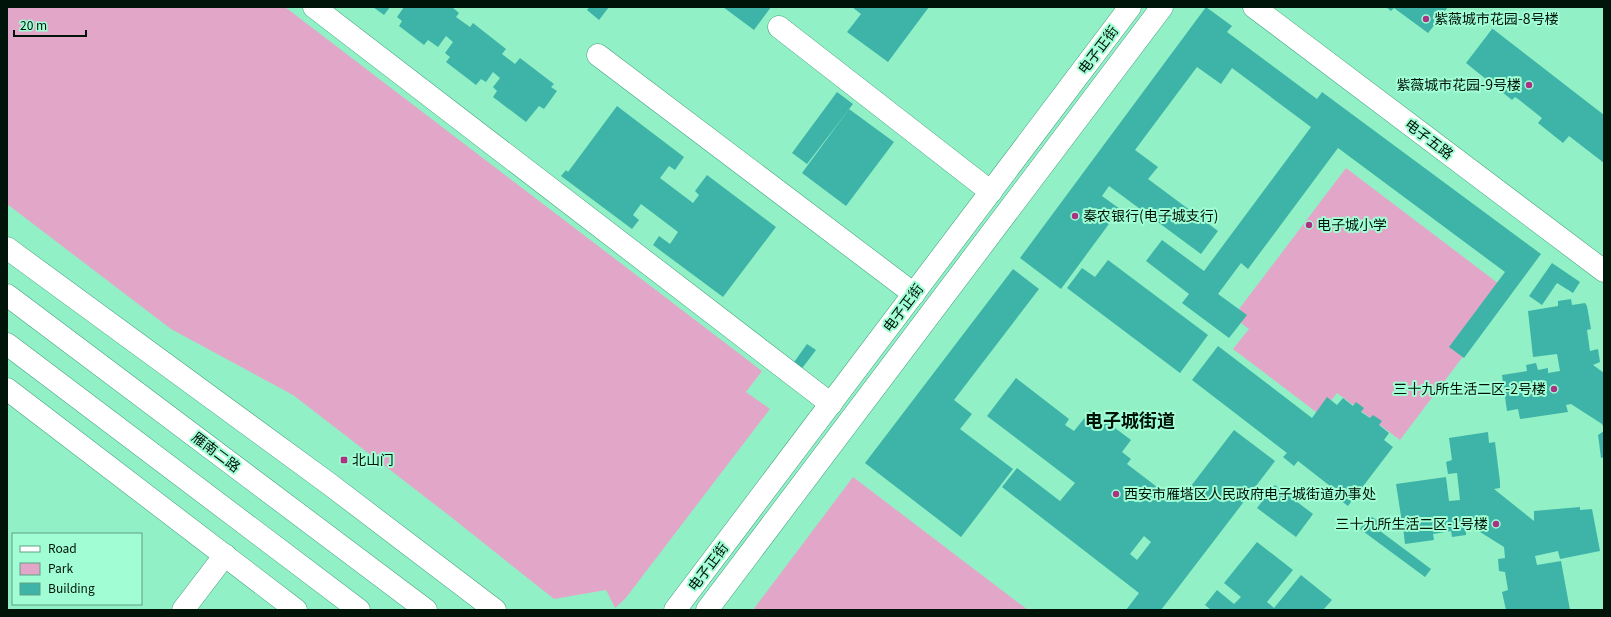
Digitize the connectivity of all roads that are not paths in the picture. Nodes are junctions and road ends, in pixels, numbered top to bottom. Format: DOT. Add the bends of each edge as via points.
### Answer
graph roads {
  1 [pos="314,7"];
  2 [pos="1130,7"];
  3 [pos="1162,7"];
  4 [pos="1254,7"];
  5 [pos="779,27"];
  6 [pos="598,55"];
  7 [pos="991,192"];
  8 [pos="7,248"];
  9 [pos="1604,271"];
  10 [pos="914,294"];
  11 [pos="7,295"];
  12 [pos="7,344"];
  13 [pos="7,389"];
  14 [pos="831,404"];
  15 [pos="225,555"];
  16 [pos="182,610"];
  17 [pos="296,610"];
  18 [pos="359,610"];
  19 [pos="426,610"];
  20 [pos="495,610"];
  21 [pos="675,610"];
  22 [pos="708,610"];
  1 -- 14 [label="main road"];
  2 -- 7 [label="main road, 电子正街"];
  3 -- 22 [label="main road, 电子正街"];
  4 -- 9 [label="main road, 电子五路"];
  5 -- 7 [label="main road"];
  6 -- 10 [label="main road"];
  7 -- 10 [label="main road, 电子正街"];
  8 -- 20 [label="main road" via="328,483"];
  10 -- 14 [label="main road, 电子正街"];
  11 -- 19 [label="main road, 雁南二路"];
  12 -- 18 [label="main road"];
  13 -- 15 [label="main road"];
  14 -- 21 [label="main road, 电子正街"];
  15 -- 16 [label="main road"];
  15 -- 17 [label="main road"];
}
